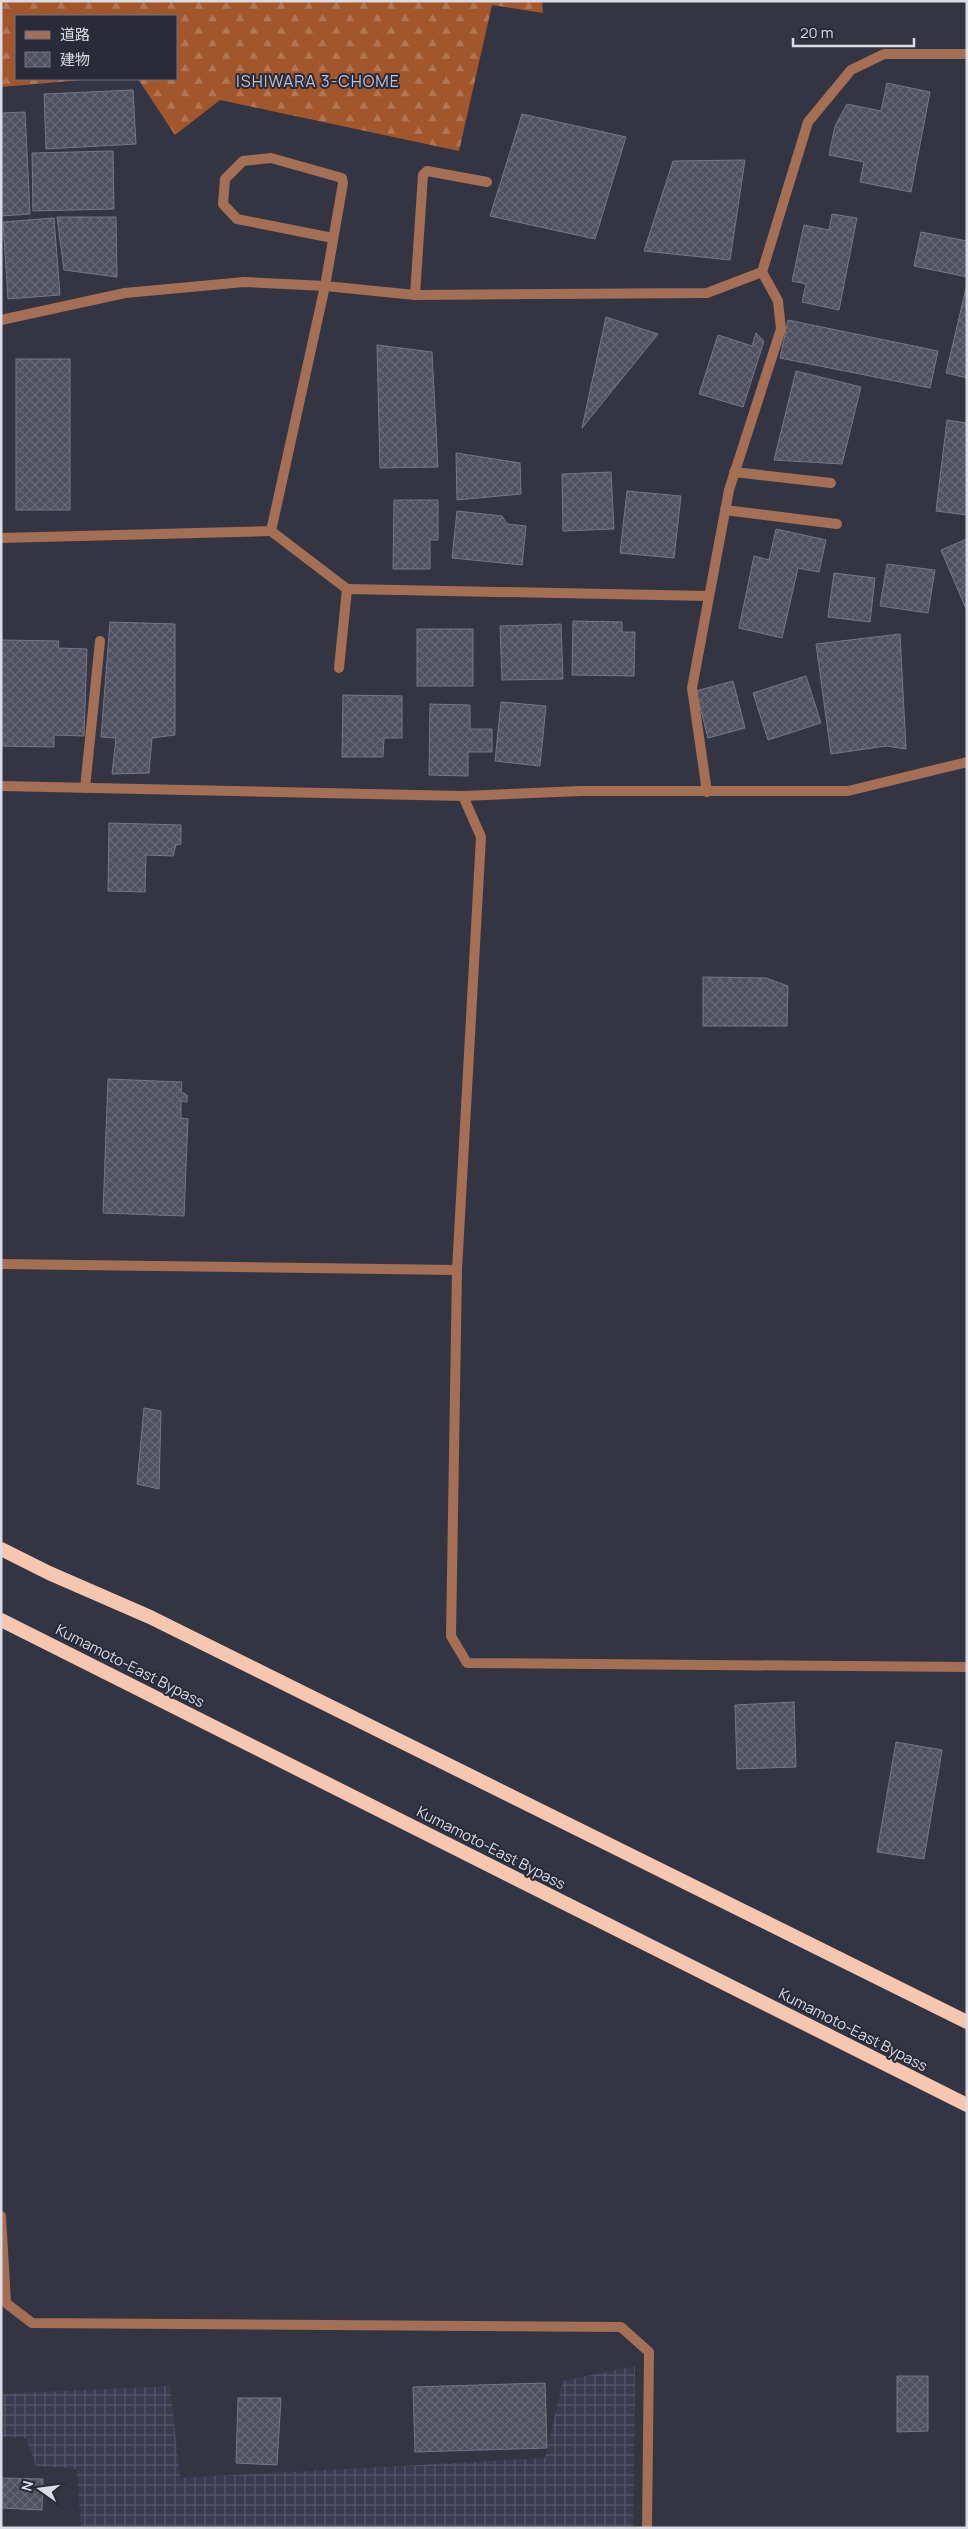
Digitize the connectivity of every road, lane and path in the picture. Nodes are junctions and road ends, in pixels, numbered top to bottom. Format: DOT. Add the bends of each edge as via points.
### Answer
graph roads {
  1 [pos="967,54"];
  2 [pos="487,182"];
  3 [pos="333,238"];
  4 [pos="762,272"];
  5 [pos="325,286"];
  6 [pos="415,294"];
  7 [pos="1,320"];
  8 [pos="734,472"];
  9 [pos="831,483"];
  10 [pos="725,510"];
  11 [pos="837,524"];
  12 [pos="271,531"];
  13 [pos="1,538"];
  14 [pos="347,589"];
  15 [pos="709,596"];
  16 [pos="100,646"];
  17 [pos="339,668"];
  18 [pos="97,670"];
  19 [pos="88,759"];
  20 [pos="967,762"];
  21 [pos="1,786"];
  22 [pos="85,788"];
  23 [pos="707,792"];
  24 [pos="463,796"];
  25 [pos="1,1264"];
  26 [pos="457,1270"];
  27 [pos="1,1549"];
  28 [pos="1,1620"];
  29 [pos="967,1667"];
  30 [pos="967,2022"];
  31 [pos="967,2105"];
  32 [pos="1,2216"];
  33 [pos="647,2528"];
  1 -- 4 [label="street" via="884,54 851,70 808,122"];
  2 -- 6 [label="street" via="427,171 423,175"];
  3 -- 3 [label="street" via="342,178 271,158 243,161 224,179 223,204 237,218"];
  3 -- 5 [label="street"];
  4 -- 6 [label="street" via="707,293"];
  4 -- 8 [label="street" via="778,301 780,329"];
  5 -- 6 [label="street"];
  5 -- 7 [label="street" via="244,282 125,293"];
  5 -- 12 [label="street"];
  8 -- 9 [label="street"];
  8 -- 10 [label="street"];
  10 -- 11 [label="street"];
  10 -- 15 [label="street"];
  12 -- 13 [label="street"];
  12 -- 14 [label="street"];
  14 -- 15 [label="street"];
  14 -- 17 [label="street"];
  15 -- 23 [label="street" via="692,688"];
  16 -- 18 [label="street"];
  18 -- 19 [label="street"];
  18 -- 22 [label="street"];
  20 -- 23 [label="street" via="848,791"];
  21 -- 22 [label="street"];
  22 -- 24 [label="street"];
  23 -- 24 [label="street" via="580,791"];
  24 -- 26 [label="street" via="482,837"];
  25 -- 26 [label="street"];
  26 -- 29 [label="street" via="451,1636 467,1663"];
  27 -- 30 [label="highway" via="150,1617"];
  28 -- 31 [label="highway, Kumamoto-East Bypass"];
  32 -- 33 [label="street" via="6,2303 32,2323 621,2327 649,2352"];
}
